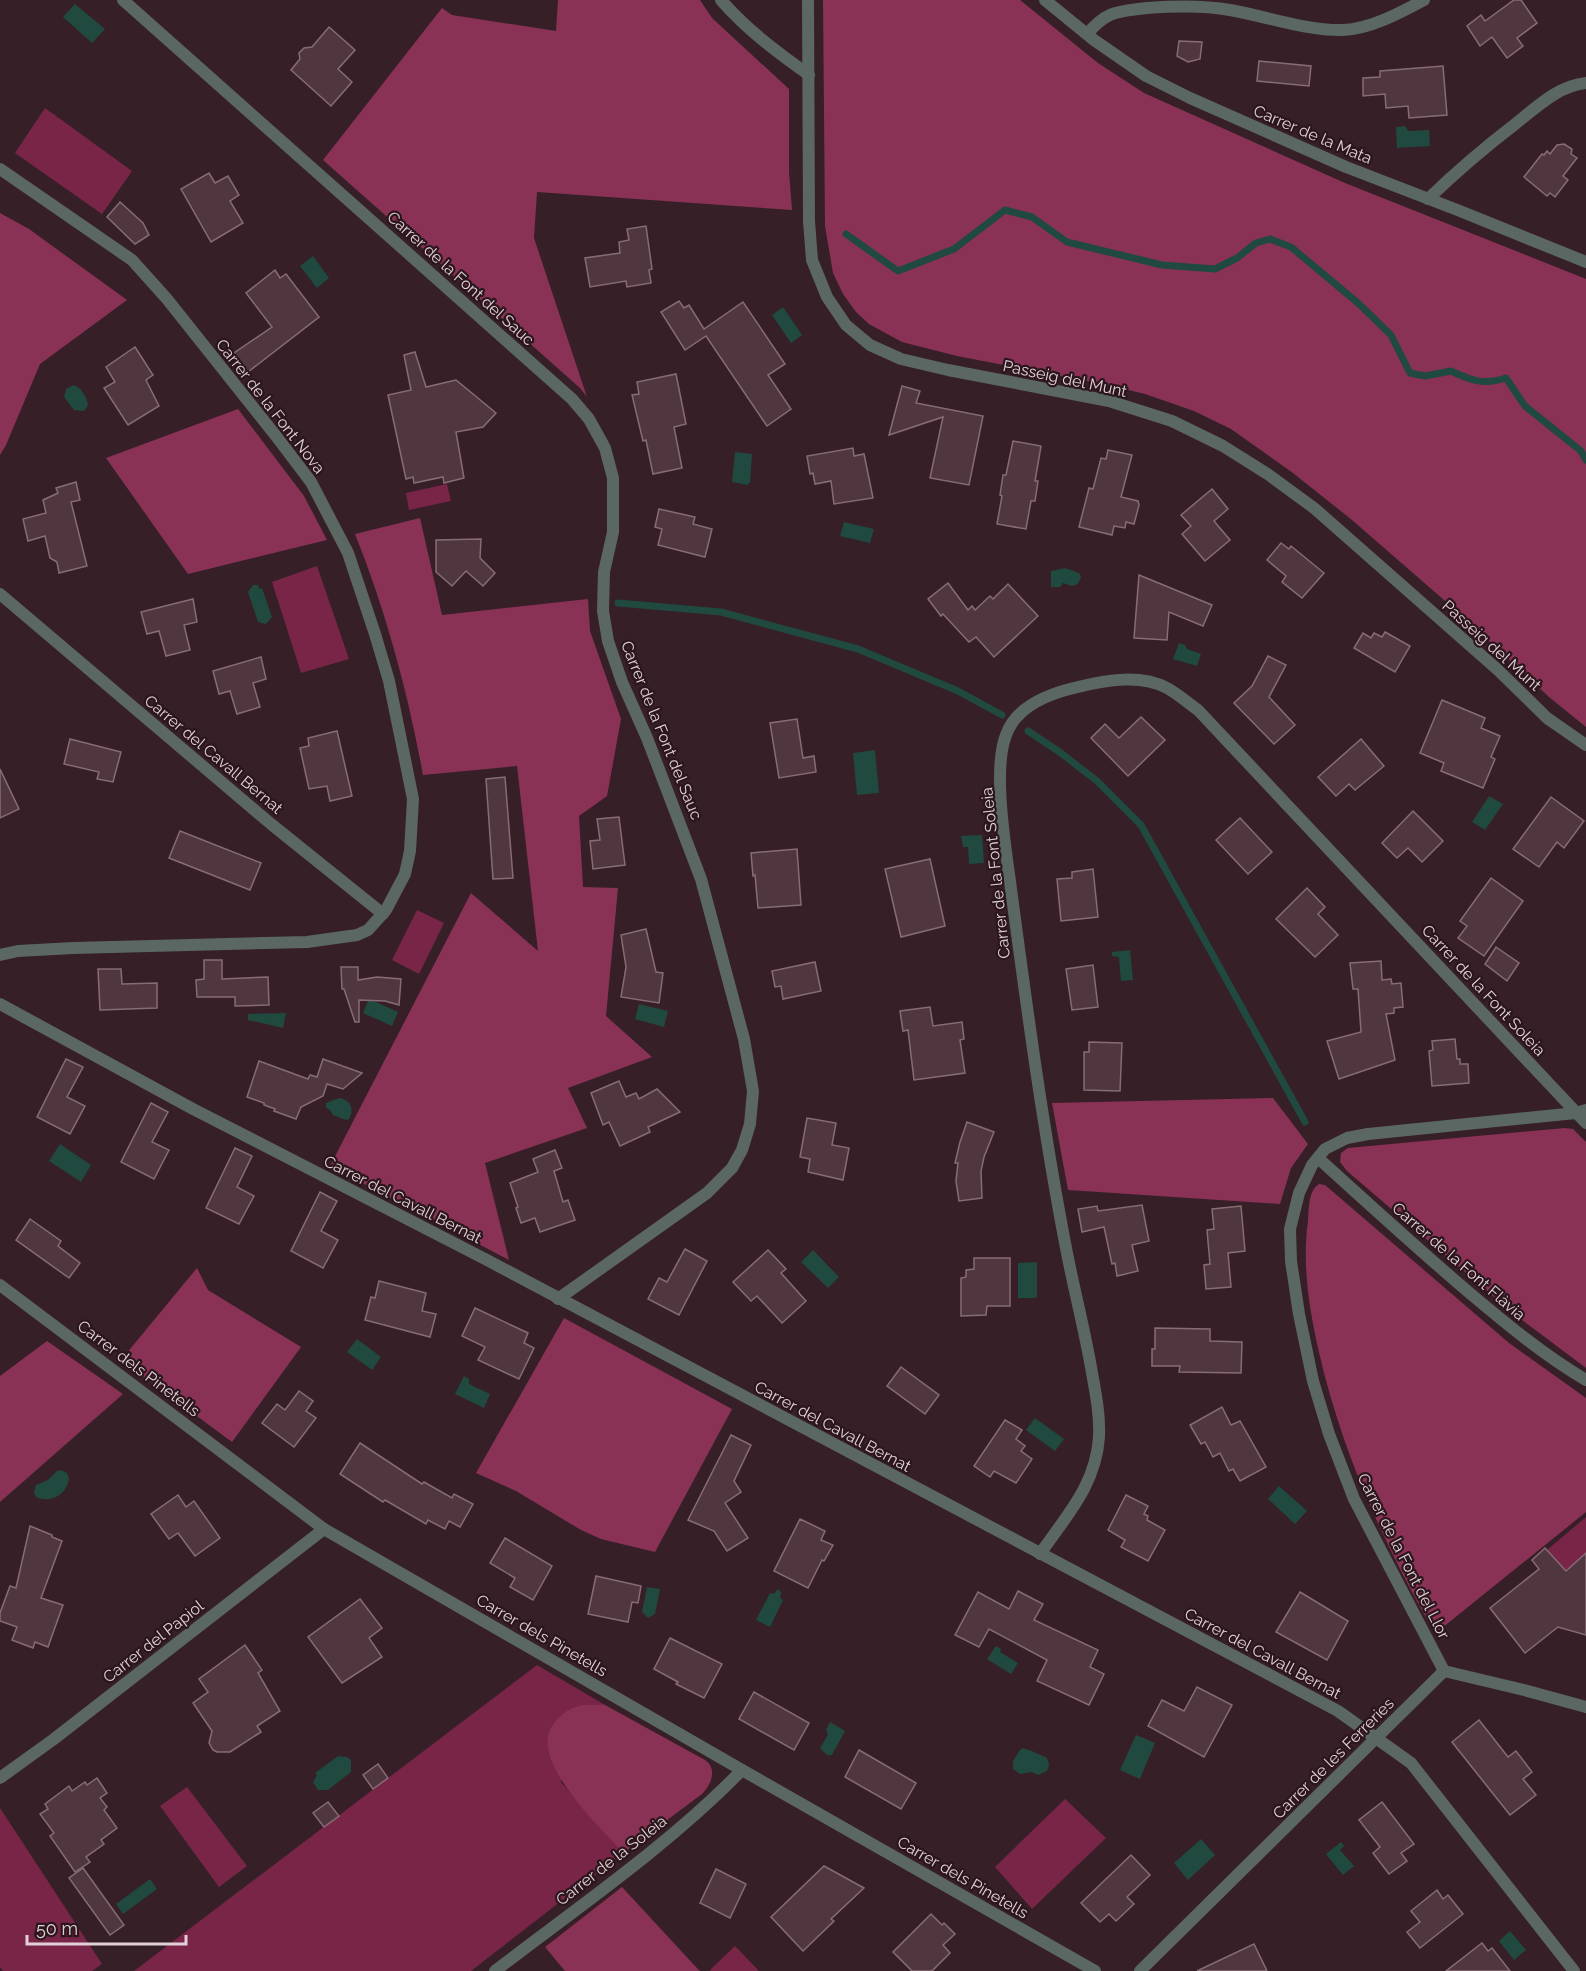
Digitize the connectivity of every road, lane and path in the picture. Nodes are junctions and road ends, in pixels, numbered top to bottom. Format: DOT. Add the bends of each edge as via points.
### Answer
graph roads {
  1 [pos="123,0"];
  2 [pos="721,0"];
  3 [pos="808,0"];
  4 [pos="1046,0"];
  5 [pos="1424,0"];
  6 [pos="1087,34"];
  7 [pos="809,75"];
  8 [pos="1586,83"];
  9 [pos="0,169"];
  10 [pos="1428,199"];
  11 [pos="1586,262"];
  12 [pos="0,594"];
  13 [pos="1586,745"];
  14 [pos="383,914"];
  15 [pos="0,955"];
  16 [pos="0,1004"];
  17 [pos="1581,1112"];
  18 [pos="1586,1123"];
  19 [pos="1318,1158"];
  20 [pos="0,1286"];
  21 [pos="558,1299"];
  22 [pos="1586,1380"];
  23 [pos="324,1529"];
  24 [pos="1040,1554"];
  25 [pos="1443,1671"];
  26 [pos="1586,1707"];
  27 [pos="1377,1738"];
  28 [pos="742,1770"];
  29 [pos="0,1778"];
  30 [pos="495,1971"];
  31 [pos="1095,1971"];
  32 [pos="1140,1971"];
  33 [pos="1574,1971"];
  1 -- 21 [label="street, Carrer de la Font del Sauc" via="572,399 605,448 613,478 614,532 604,572 603,611 608,641 701,879 744,1039 753,1091 750,1124 732,1168 707,1193"];
  2 -- 7 [label="street" via="758,38"];
  3 -- 7 [label="street"];
  4 -- 6 [label="street, Carrer de la Mata"];
  5 -- 6 [label="street" via="1372,24 1343,30 1229,10 1173,6 1116,12 1099,20"];
  6 -- 10 [label="street, Carrer de la Mata" via="1146,76 1190,98"];
  7 -- 13 [label="street, Passeig del Munt" via="812,260 827,297 846,325 870,345 901,359 1109,401 1172,421 1223,446 1314,508 1547,718"];
  8 -- 10 [label="street" via="1574,84 1540,104"];
  9 -- 14 [label="street, Carrer de la Font Nova" via="132,260 283,445 310,482 348,553 389,681 413,799 405,874"];
  10 -- 11 [label="street, Carrer de la Mata"];
  12 -- 14 [label="street, Carrer del Cavall Bernat"];
  14 -- 15 [label="street" via="368,930 357,935 307,942 73,948"];
  16 -- 21 [label="street, Carrer del Cavall Bernat"];
  17 -- 18 [label="street, Carrer de la Font Soleia"];
  17 -- 19 [label="street, Carrer de la Font del Llor" via="1368,1134 1347,1138 1325,1149"];
  17 -- 24 [label="street, Carrer de la Font Soleia" via="1198,710 1166,687 1140,680 1094,683 1066,690 1017,715 1005,735 1001,764 1004,837 1038,1090 1099,1410 1099,1439 1086,1490"];
  19 -- 22 [label="street, Carrer de la Font Flàvia" via="1518,1334"];
  19 -- 25 [label="street, Carrer de la Font del Llor" via="1299,1193 1290,1229 1299,1314 1313,1381 1354,1499"];
  20 -- 23 [label="street, Carrer dels Pinetells"];
  21 -- 24 [label="street, Carrer del Cavall Bernat"];
  23 -- 28 [label="street, Carrer dels Pinetells"];
  23 -- 29 [label="street, Carrer del Papiol"];
  24 -- 27 [label="street, Carrer del Cavall Bernat" via="1338,1711"];
  25 -- 26 [label="street"];
  25 -- 27 [label="street, Carrer de les Ferreries"];
  27 -- 32 [label="street, Carrer de les Ferreries"];
  27 -- 33 [label="street, Carrer del Cavall Bernat" via="1411,1763 1435,1791"];
  28 -- 30 [label="street, Carrer de la Soleia" via="664,1841"];
  28 -- 31 [label="street, Carrer dels Pinetells"];
}
